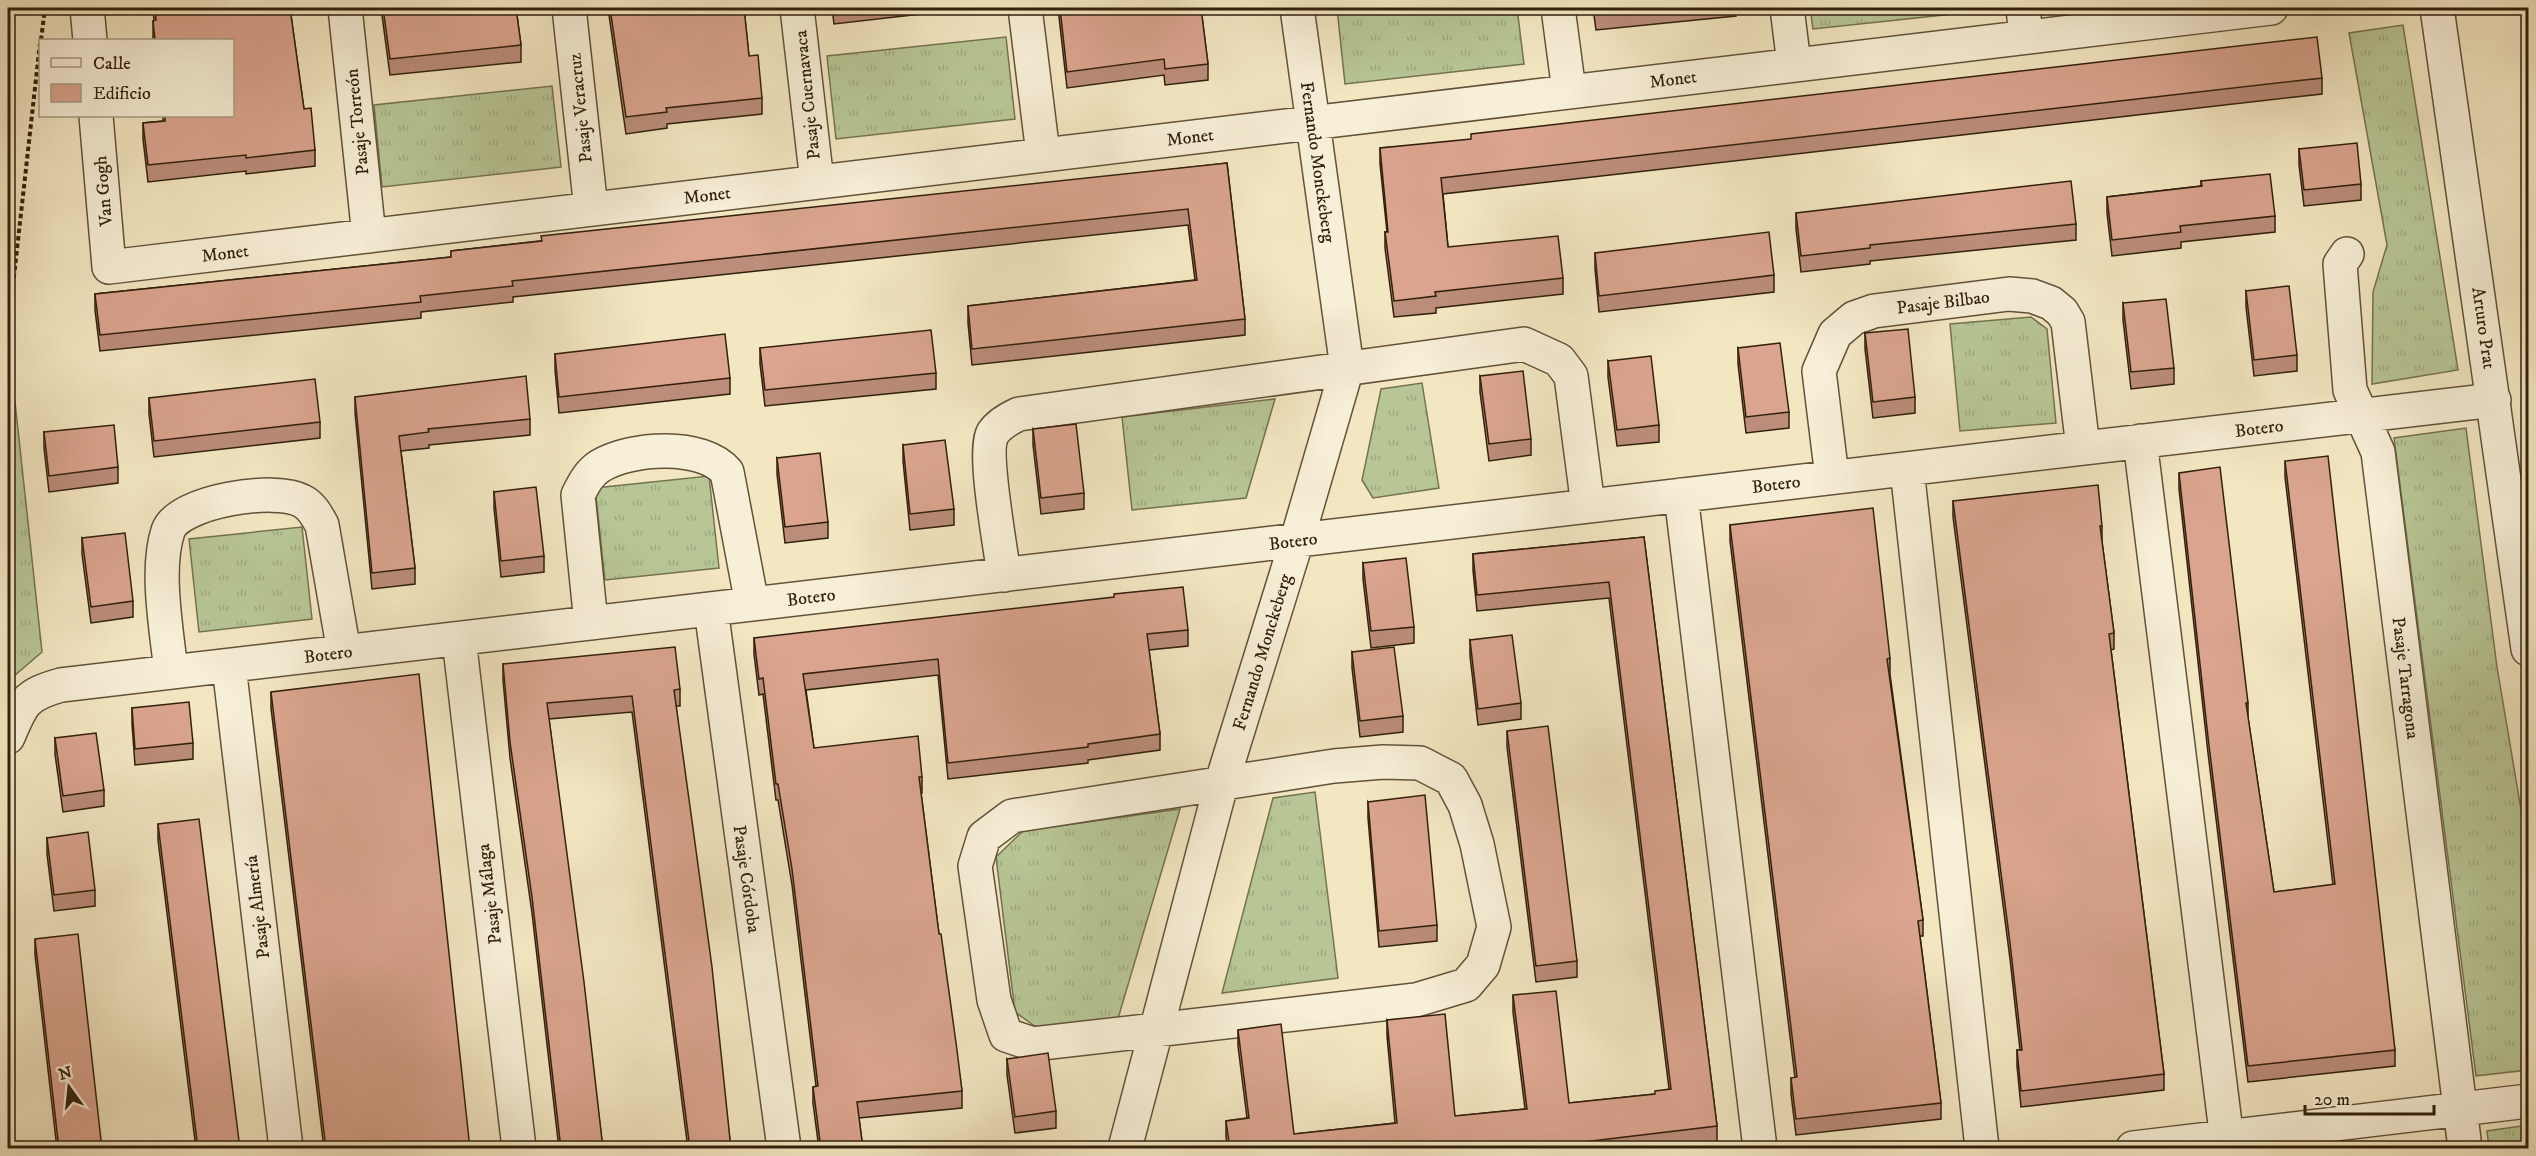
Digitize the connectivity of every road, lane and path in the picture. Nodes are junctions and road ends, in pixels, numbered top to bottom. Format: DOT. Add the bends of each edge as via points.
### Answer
graph roads {
  1 [pos="45,8"];
  2 [pos="87,8"];
  3 [pos="345,8"];
  4 [pos="569,8"];
  5 [pos="797,8"];
  6 [pos="1025,8"];
  7 [pos="1298,8"];
  8 [pos="1558,8"];
  9 [pos="1786,8"];
  10 [pos="2258,8"];
  11 [pos="2438,8"];
  12 [pos="2024,22"];
  13 [pos="41,39"];
  14 [pos="90,39"];
  15 [pos="39,59"];
  16 [pos="1794,64"];
  17 [pos="1569,91"];
  18 [pos="96,117"];
  19 [pos="1312,122"];
  20 [pos="1043,154"];
  21 [pos="817,182"];
  22 [pos="591,209"];
  23 [pos="369,236"];
  24 [pos="2347,254"];
  25 [pos="109,267"];
  26 [pos="8,330"];
  27 [pos="1347,368"];
  28 [pos="2494,400"];
  29 [pos="2360,416"];
  30 [pos="2140,441"];
  31 [pos="2083,448"];
  32 [pos="1906,469"];
  33 [pos="1832,477"];
  34 [pos="1681,495"];
  35 [pos="1588,506"];
  36 [pos="1297,540"];
  37 [pos="1004,575"];
  38 [pos="752,604"];
  39 [pos="711,609"];
  40 [pos="591,623"];
  41 [pos="459,639"];
  42 [pos="2529,649"];
  43 [pos="344,652"];
  44 [pos="229,666"];
  45 [pos="171,672"];
  46 [pos="8,737"];
  47 [pos="1221,785"];
  48 [pos="1155,1030"];
  49 [pos="2529,1101"];
  50 [pos="2460,1109"];
  51 [pos="2228,1143"];
  52 [pos="286,1149"];
  53 [pos="519,1149"];
  54 [pos="784,1149"];
  55 [pos="1125,1149"];
  56 [pos="1760,1149"];
  57 [pos="1982,1149"];
  58 [pos="2133,1149"];
  59 [pos="2465,1149"];
  1 -- 13 [label="path"];
  2 -- 14 [label="street"];
  3 -- 23 [label="street, Pasaje Torreón"];
  4 -- 22 [label="street, Pasaje Veracruz"];
  5 -- 21 [label="street, Pasaje Cuernavaca"];
  6 -- 20 [label="street"];
  7 -- 19 [label="street, Fernando Monckeberg"];
  8 -- 17 [label="street"];
  9 -- 16 [label="street"];
  10 -- 12 [label="street, Monet"];
  11 -- 28 [label="street, Arturo Prat"];
  12 -- 16 [label="street, Monet"];
  15 -- 26 [label="path"];
  16 -- 17 [label="street, Monet"];
  17 -- 19 [label="street, Monet"];
  18 -- 25 [label="street, Van Gogh"];
  19 -- 20 [label="street, Monet"];
  19 -- 27 [label="street, Fernando Monckeberg"];
  20 -- 21 [label="street, Monet"];
  21 -- 22 [label="street, Monet"];
  22 -- 23 [label="street, Monet"];
  23 -- 25 [label="street, Monet"];
  24 -- 29 [label="street, Pasaje Tarragona" via="2340,264 2350,390"];
  27 -- 35 [label="street" via="1524,344 1542,350 1559,360 1571,376"];
  27 -- 36 [label="street, Fernando Monckeberg"];
  27 -- 37 [label="street" via="1019,414 1006,420 992,434 988,454"];
  28 -- 29 [label="street, Botero"];
  28 -- 42 [label="street, Arturo Prat"];
  29 -- 30 [label="street, Botero"];
  29 -- 50 [label="street, Pasaje Tarragona" via="2378,452"];
  30 -- 31 [label="street, Botero"];
  30 -- 51 [label="street"];
  31 -- 32 [label="street, Botero"];
  31 -- 33 [label="street, Pasaje Bilbao" via="2068,322 2051,303 2009,294 1874,311 1854,318 1835,334 1819,371"];
  32 -- 33 [label="street, Botero"];
  32 -- 57 [label="street"];
  33 -- 34 [label="street, Botero"];
  34 -- 35 [label="street, Botero"];
  34 -- 56 [label="street"];
  35 -- 36 [label="street, Botero"];
  36 -- 37 [label="street, Botero"];
  36 -- 47 [label="street, Fernando Monckeberg"];
  37 -- 38 [label="street, Botero"];
  38 -- 39 [label="street, Botero"];
  38 -- 40 [label="street" via="727,472 714,460 690,452 650,453 601,465 588,476 578,495"];
  39 -- 40 [label="street, Botero"];
  39 -- 54 [label="street, Pasaje Córdoba"];
  40 -- 41 [label="street, Botero"];
  41 -- 43 [label="street, Botero"];
  41 -- 53 [label="street, Pasaje Málaga"];
  43 -- 44 [label="street, Botero"];
  43 -- 45 [label="street" via="322,525 311,507 301,500 261,494 202,508 177,518 169,529 164,550 164,587"];
  44 -- 45 [label="street, Botero"];
  44 -- 52 [label="street, Pasaje Almería"];
  45 -- 46 [label="street, Botero" via="37,692 19,711"];
  47 -- 48 [label="street, Fernando Monckeberg"];
  47 -- 48 [label="street" via="1012,816 984,837 975,866 994,1000 1006,1035 1033,1044"];
  47 -- 48 [label="street" via="1383,762 1420,763 1451,779 1465,805 1477,844 1494,927 1483,965 1466,985 1416,1000"];
  48 -- 55 [label="street, Fernando Monckeberg"];
  49 -- 50 [label="street"];
  50 -- 51 [label="street"];
  50 -- 59 [label="street, Pasaje Tarragona"];
  51 -- 58 [label="street"];
}
